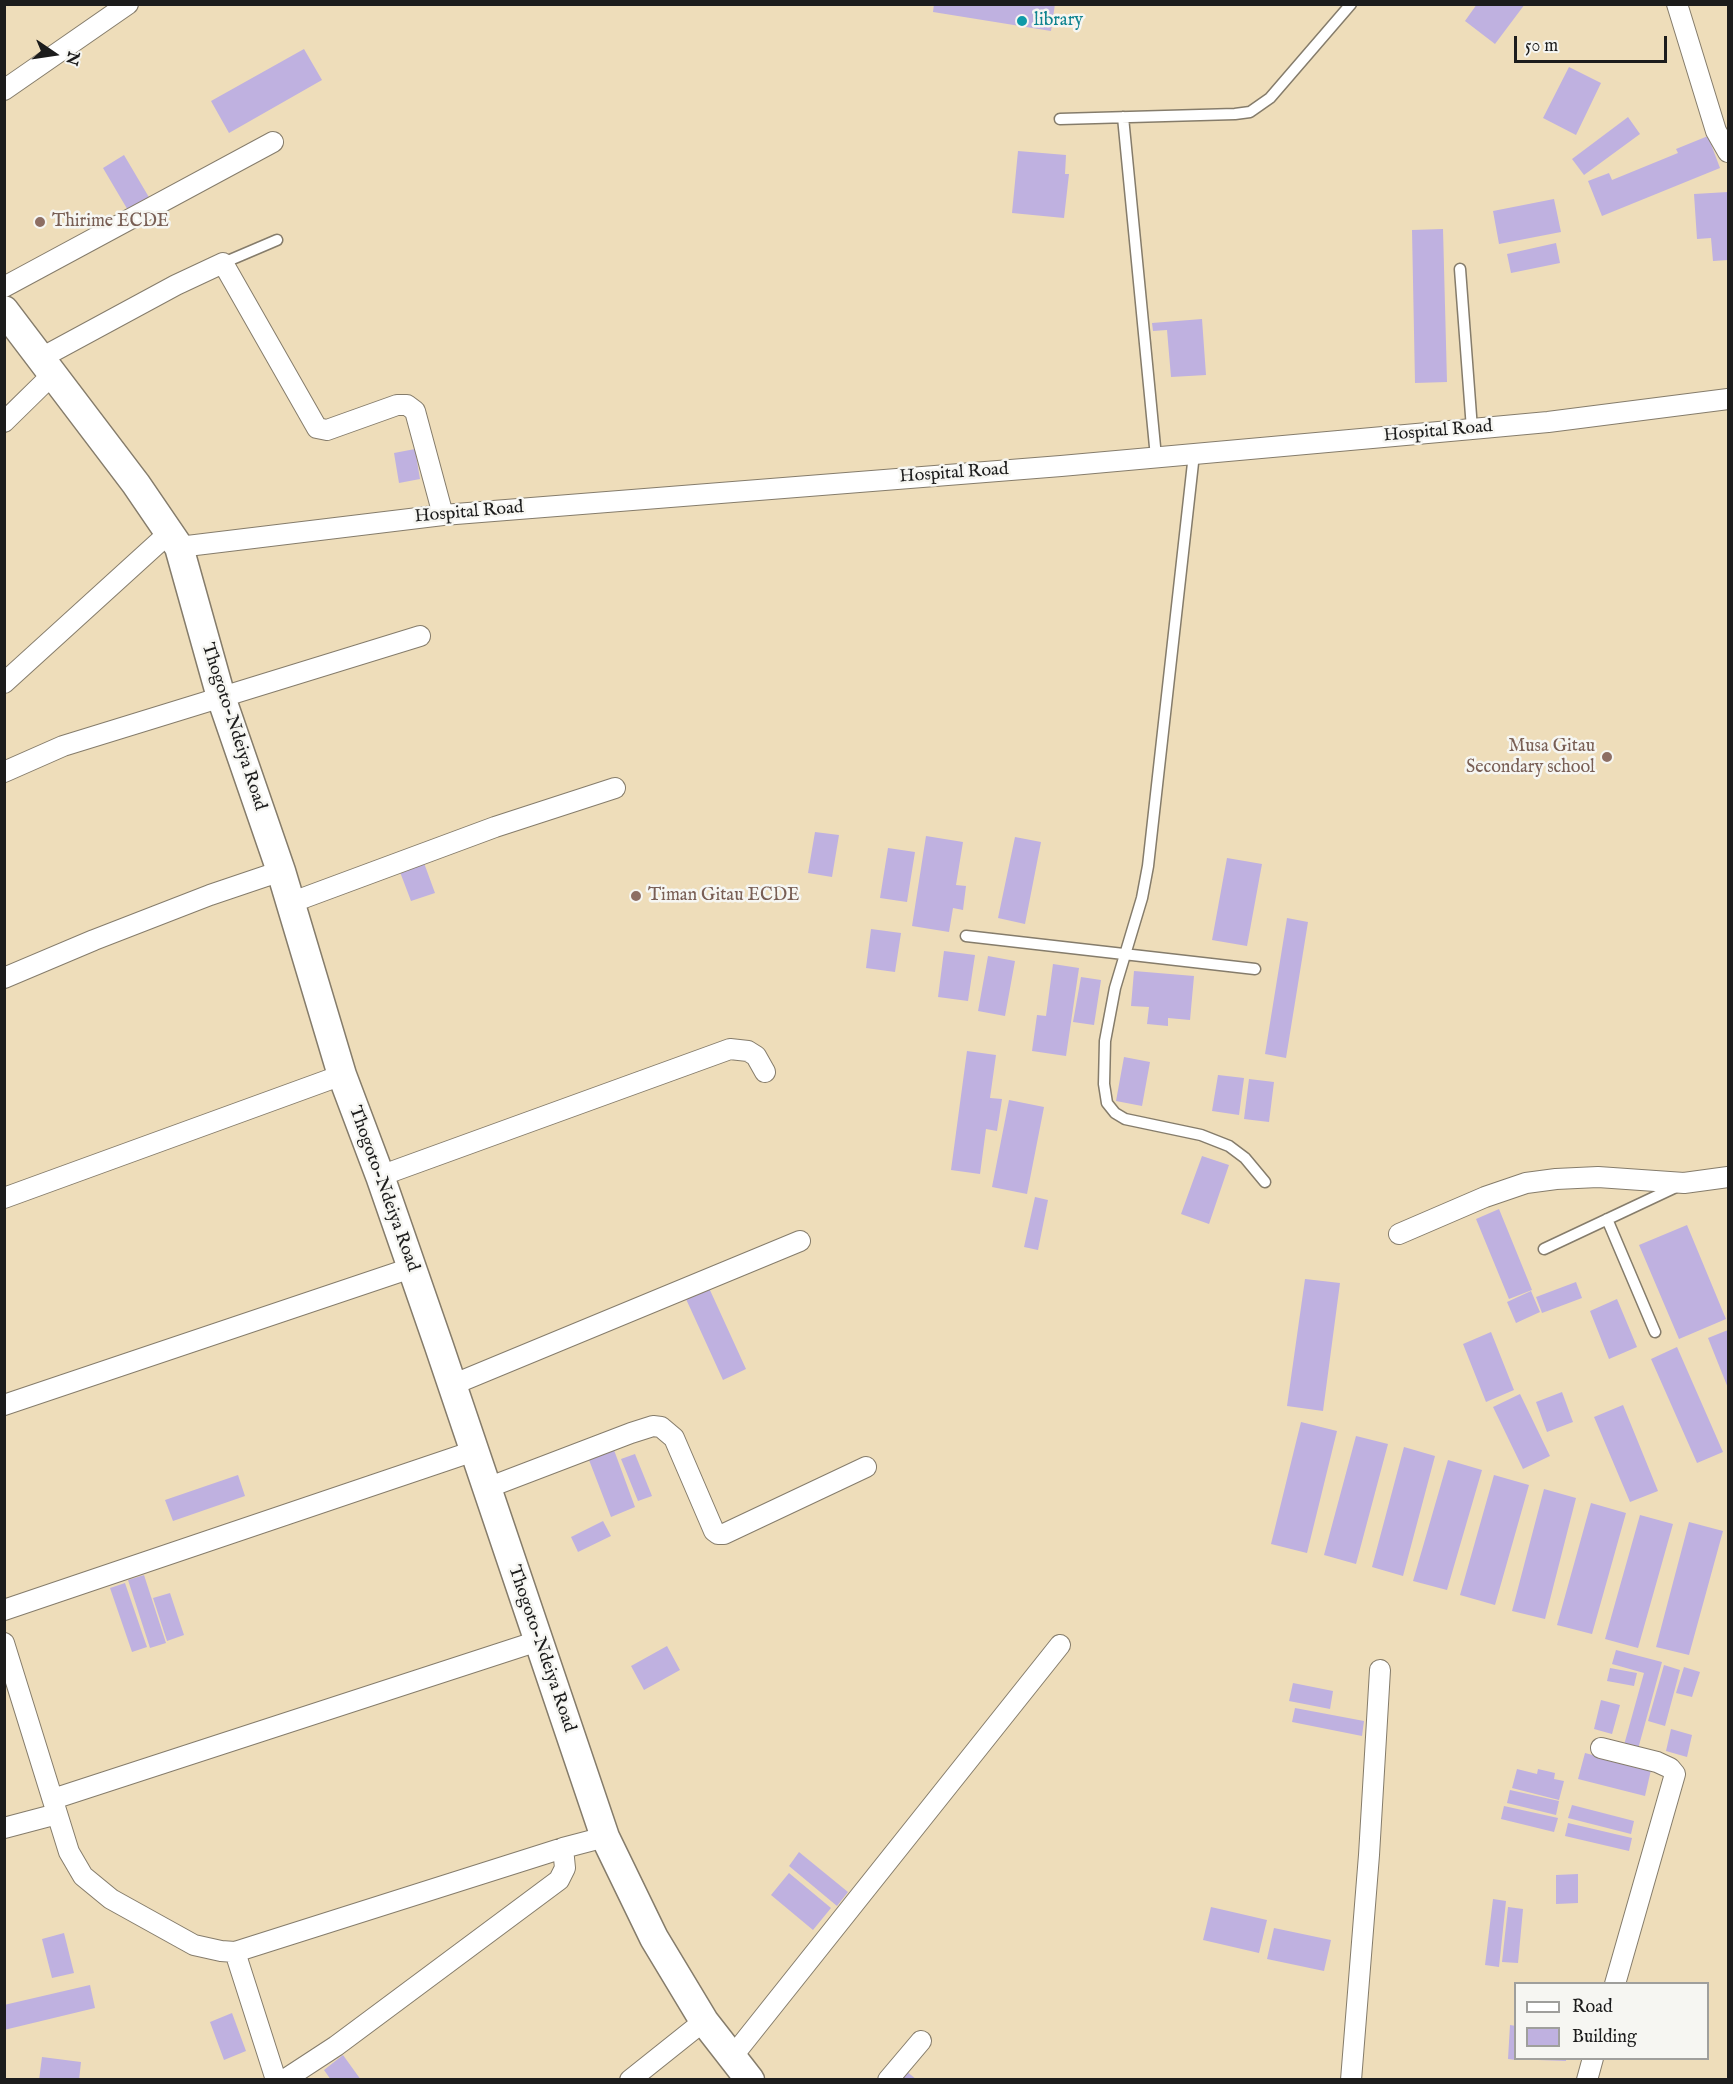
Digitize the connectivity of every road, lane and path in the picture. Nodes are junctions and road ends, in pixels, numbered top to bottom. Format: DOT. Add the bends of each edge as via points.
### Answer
graph roads {
  1 [pos="128,4"];
  2 [pos="1352,4"];
  3 [pos="1677,4"];
  4 [pos="4,90"];
  5 [pos="1123,117"];
  6 [pos="1060,118"];
  7 [pos="273,142"];
  8 [pos="1728,152"];
  9 [pos="277,240"];
  10 [pos="223,263"];
  11 [pos="1460,269"];
  12 [pos="4,287"];
  13 [pos="4,310"];
  14 [pos="47,366"];
  15 [pos="1728,399"];
  16 [pos="4,422"];
  17 [pos="1473,429"];
  18 [pos="1194,454"];
  19 [pos="1156,457"];
  20 [pos="443,515"];
  21 [pos="174,540"];
  22 [pos="420,636"];
  23 [pos="4,684"];
  24 [pos="221,697"];
  25 [pos="4,772"];
  26 [pos="615,788"];
  27 [pos="281,871"];
  28 [pos="290,903"];
  29 [pos="966,936"];
  30 [pos="1125,954"];
  31 [pos="1255,969"];
  32 [pos="4,978"];
  33 [pos="765,1072"];
  34 [pos="342,1074"];
  35 [pos="380,1176"];
  36 [pos="1728,1177"];
  37 [pos="1265,1182"];
  38 [pos="1684,1183"];
  39 [pos="4,1198"];
  40 [pos="1607,1219"];
  41 [pos="1399,1234"];
  42 [pos="800,1241"];
  43 [pos="1544,1249"];
  44 [pos="411,1268"];
  45 [pos="1655,1332"];
  46 [pos="452,1385"];
  47 [pos="4,1405"];
  48 [pos="474,1451"];
  49 [pos="866,1467"];
  50 [pos="487,1488"];
  51 [pos="4,1610"];
  52 [pos="538,1641"];
  53 [pos="4,1643"];
  54 [pos="1060,1645"];
  55 [pos="1380,1670"];
  56 [pos="1601,1748"];
  57 [pos="55,1807"];
  58 [pos="4,1828"];
  59 [pos="605,1837"];
  60 [pos="563,1848"];
  61 [pos="235,1952"];
  62 [pos="1615,1982"];
  63 [pos="704,2021"];
  64 [pos="921,2041"];
  65 [pos="732,2057"];
  66 [pos="1592,2060"];
  67 [pos="276,2079"];
  68 [pos="284,2079"];
  69 [pos="630,2079"];
  70 [pos="750,2079"];
  71 [pos="888,2079"];
  72 [pos="1351,2079"];
  73 [pos="1587,2079"];
  1 -- 4 [label="street"];
  2 -- 5 [label="lane" via="1270,99 1250,112"];
  3 -- 8 [label="street" via="1716,131"];
  5 -- 6 [label="lane"];
  5 -- 19 [label="lane"];
  7 -- 12 [label="street"];
  9 -- 10 [label="lane"];
  10 -- 14 [label="street" via="176,285"];
  10 -- 20 [label="street" via="317,428 327,430 397,405 407,405 415,411"];
  11 -- 17 [label="lane"];
  13 -- 14 [label="main road, Thogoto-Ndeiya Road"];
  14 -- 16 [label="street"];
  14 -- 21 [label="main road, Thogoto-Ndeiya Road"];
  15 -- 17 [label="street, Hospital Road"];
  17 -- 18 [label="street, Hospital Road"];
  18 -- 19 [label="street, Hospital Road"];
  18 -- 30 [label="lane" via="1148,866"];
  19 -- 20 [label="street, Hospital Road"];
  20 -- 21 [label="street, Hospital Road"];
  21 -- 23 [label="street"];
  21 -- 24 [label="main road, Thogoto-Ndeiya Road"];
  22 -- 24 [label="street"];
  24 -- 25 [label="street" via="63,747"];
  24 -- 27 [label="main road, Thogoto-Ndeiya Road"];
  26 -- 28 [label="street" via="495,827"];
  27 -- 28 [label="main road, Thogoto-Ndeiya Road"];
  27 -- 32 [label="street" via="94,939"];
  28 -- 34 [label="main road, Thogoto-Ndeiya Road"];
  29 -- 30 [label="lane"];
  30 -- 31 [label="lane"];
  30 -- 37 [label="lane" via="1105,1041 1107,1103 1125,1119 1181,1130 1228,1146 1245,1158"];
  33 -- 35 [label="street" via="756,1056 730,1049"];
  34 -- 35 [label="main road, Thogoto-Ndeiya Road"];
  34 -- 39 [label="street"];
  35 -- 44 [label="main road, Thogoto-Ndeiya Road"];
  36 -- 38 [label="street"];
  38 -- 40 [label="lane"];
  38 -- 41 [label="street" via="1598,1178 1526,1183"];
  40 -- 43 [label="lane"];
  40 -- 45 [label="lane"];
  42 -- 46 [label="street"];
  44 -- 46 [label="main road, Thogoto-Ndeiya Road"];
  44 -- 47 [label="street"];
  46 -- 48 [label="main road, Thogoto-Ndeiya Road"];
  48 -- 50 [label="main road, Thogoto-Ndeiya Road"];
  48 -- 51 [label="street"];
  49 -- 50 [label="street" via="723,1534 714,1531 674,1438 661,1427 631,1433"];
  50 -- 52 [label="main road, Thogoto-Ndeiya Road"];
  52 -- 57 [label="street"];
  52 -- 59 [label="main road, Thogoto-Ndeiya Road"];
  53 -- 57 [label="street"];
  54 -- 65 [label="street"];
  55 -- 72 [label="street"];
  56 -- 62 [label="street" via="1657,1762 1675,1774"];
  57 -- 58 [label="street"];
  57 -- 61 [label="street" via="69,1852 83,1876 111,1899 194,1945"];
  59 -- 60 [label="street"];
  59 -- 63 [label="main road, Thogoto-Ndeiya Road" via="654,1938"];
  60 -- 61 [label="street"];
  60 -- 68 [label="street" via="565,1868 559,1880 345,2039"];
  61 -- 67 [label="street"];
  63 -- 65 [label="main road, Thogoto-Ndeiya Road"];
  63 -- 69 [label="street"];
  64 -- 71 [label="street"];
  65 -- 70 [label="main road, Thogoto-Ndeiya Road"];
  66 -- 73 [label="street"];
}
